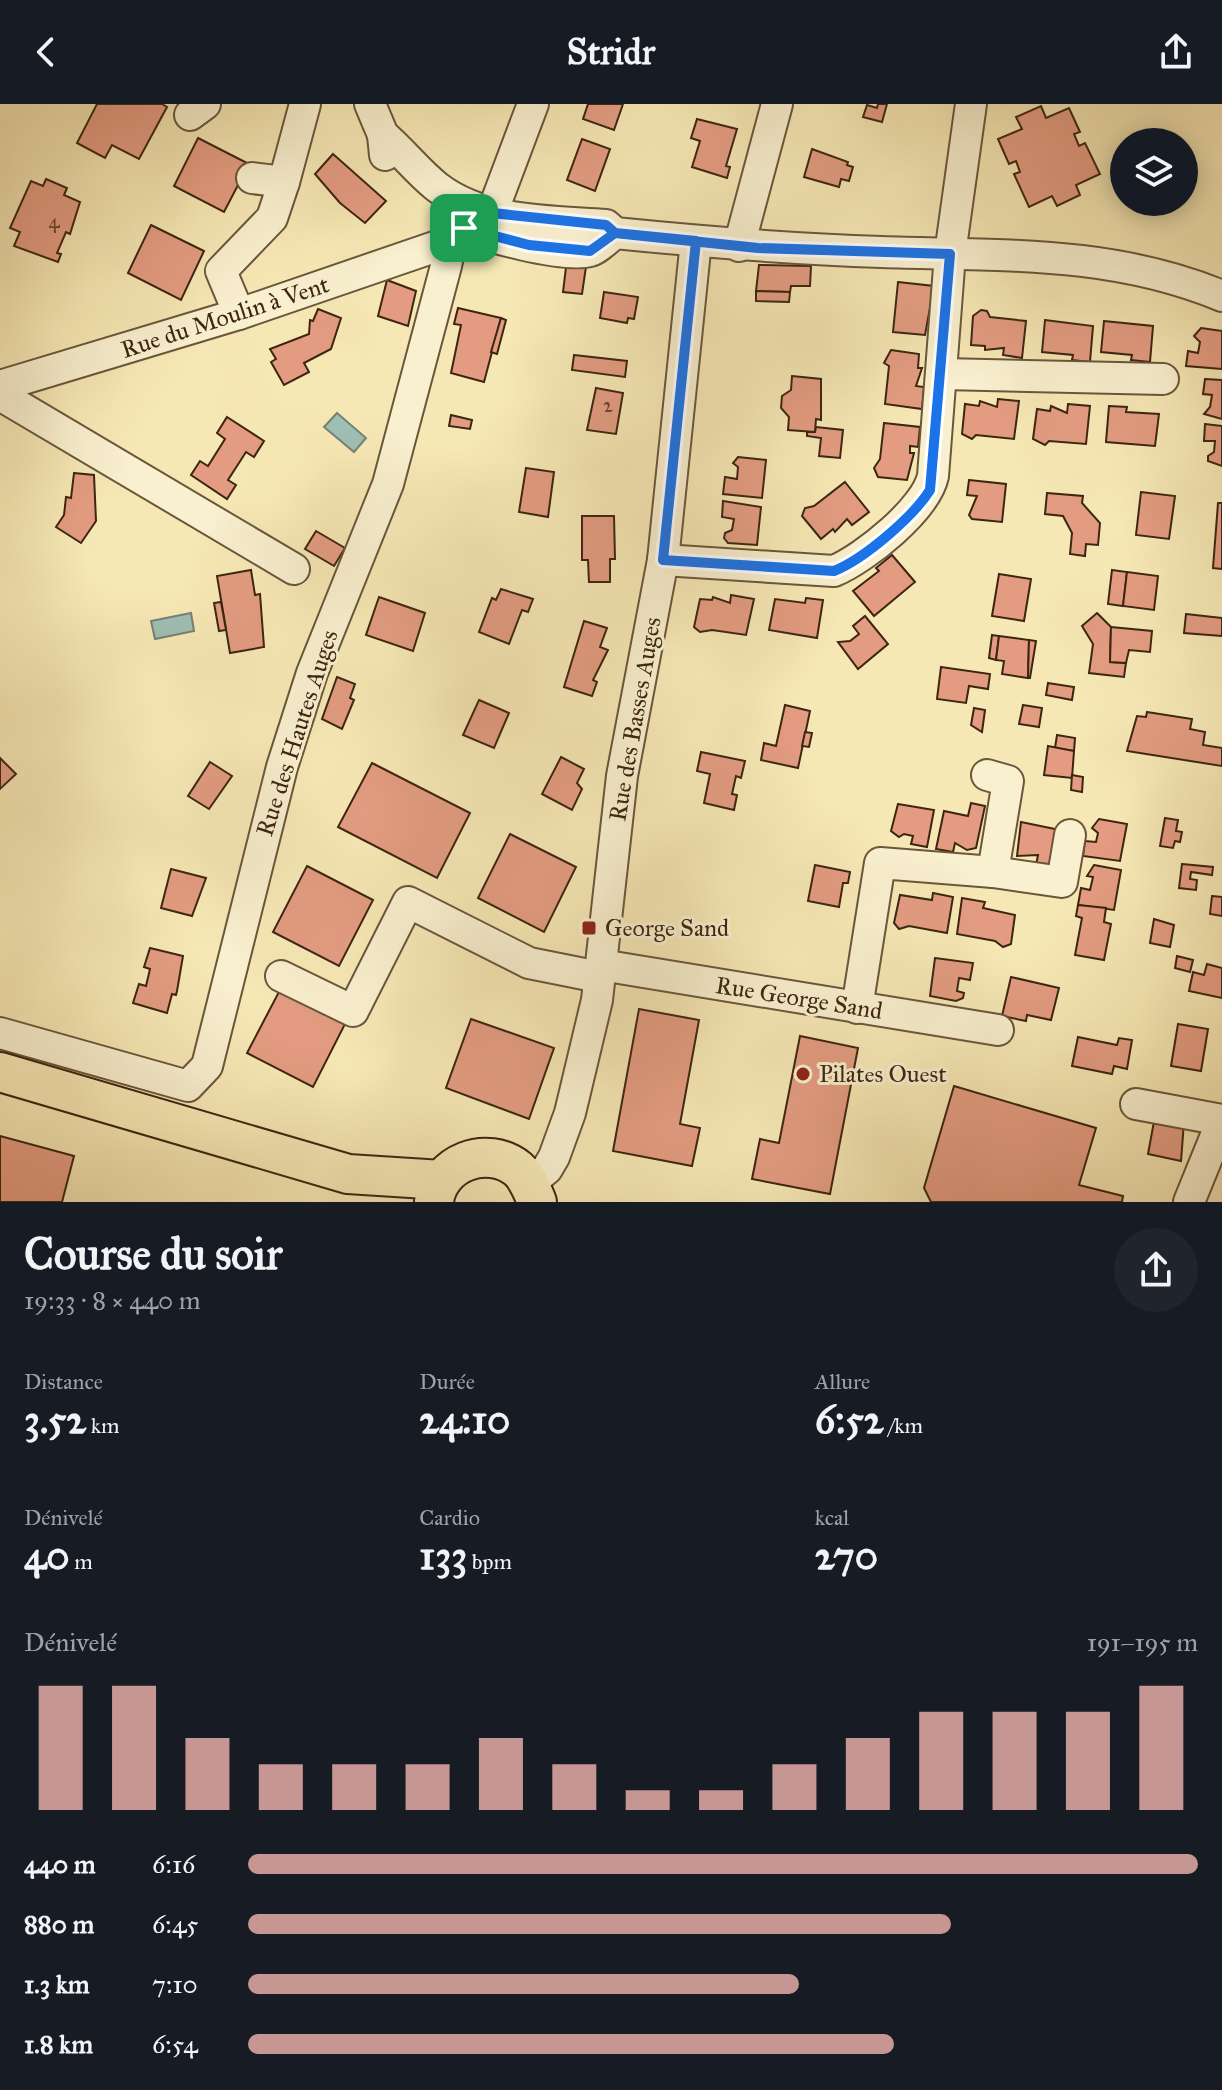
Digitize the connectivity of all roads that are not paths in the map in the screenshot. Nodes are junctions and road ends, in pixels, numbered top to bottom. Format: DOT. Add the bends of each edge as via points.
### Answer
graph roads {
  1 [pos="305,104"];
  2 [pos="370,104"];
  3 [pos="533,104"];
  4 [pos="777,104"];
  5 [pos="971,104"];
  6 [pos="383,135"];
  7 [pos="252,178"];
  8 [pos="284,182"];
  9 [pos="496,225"];
  10 [pos="456,235"];
  11 [pos="696,241"];
  12 [pos="739,246"];
  13 [pos="950,254"];
  14 [pos="1222,296"];
  15 [pos="239,314"];
  16 [pos="943,374"];
  17 [pos="1163,379"];
  18 [pos="0,386"];
  19 [pos="0,395"];
  20 [pos="663,560"];
  21 [pos="294,569"];
  22 [pos="987,775"];
  23 [pos="1070,835"];
  24 [pos="993,872"];
  25 [pos="600,971"];
  26 [pos="281,976"];
  27 [pos="857,1008"];
  28 [pos="998,1030"];
  29 [pos="0,1033"];
  30 [pos="0,1072"];
  31 [pos="1136,1104"];
  32 [pos="1222,1121"];
  33 [pos="348,1174"];
  34 [pos="438,1191"];
  35 [pos="535,1197"];
  36 [pos="394,1202"];
  37 [pos="1189,1202"];
  1 -- 8 [label="street"];
  2 -- 6 [label="street"];
  3 -- 9 [label="street"];
  4 -- 12 [label="street"];
  5 -- 13 [label="street"];
  6 -- 9 [label="street" via="438,187"];
  6 -- 10 [label="street" via="384,154 394,171"];
  7 -- 8 [label="street"];
  8 -- 15 [label="street" via="272,218 221,271"];
  9 -- 10 [label="street"];
  9 -- 11 [label="street" via="606,225 615,233"];
  10 -- 15 [label="street, Rue du Moulin à Vent"];
  10 -- 29 [label="street, Rue des Hautes Auges" via="388,484 312,673 282,767 207,1066 188,1086"];
  11 -- 12 [label="street"];
  11 -- 20 [label="street, Rue des Basses Auges"];
  12 -- 13 [label="street"];
  13 -- 14 [label="street" via="1110,262 1167,274"];
  13 -- 16 [label="street"];
  15 -- 18 [label="street, Rue du Moulin à Vent"];
  16 -- 17 [label="street"];
  16 -- 20 [label="street" via="930,490 922,503 850,565 815,572"];
  19 -- 21 [label="street"];
  20 -- 25 [label="street, Rue des Basses Auges" via="622,776"];
  22 -- 24 [label="street" via="1008,781"];
  23 -- 24 [label="street" via="1062,882"];
  24 -- 27 [label="street" via="880,863"];
  25 -- 26 [label="street, Rue George Sand" via="529,963 408,902 353,1011"];
  25 -- 27 [label="street, Rue George Sand"];
  25 -- 35 [label="street, Rue des Basses Auges" via="570,1113"];
  27 -- 28 [label="street, Rue George Sand"];
  30 -- 33 [label="main road"];
  31 -- 32 [label="street"];
  32 -- 37 [label="street"];
  33 -- 34 [label="main road"];
  33 -- 36 [label="main road"];
  34 -- 35 [label="main road" via="454,1167 486,1157 518,1170"];
}
